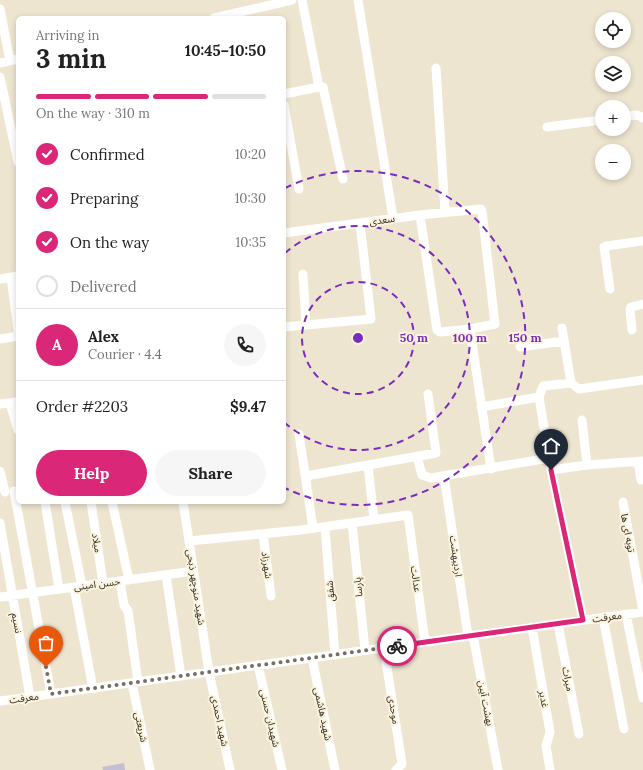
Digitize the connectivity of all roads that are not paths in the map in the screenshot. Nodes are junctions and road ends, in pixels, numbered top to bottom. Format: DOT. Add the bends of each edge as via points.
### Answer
graph roads {
  1 [pos="292,0"];
  2 [pos="302,0"];
  3 [pos="358,0"];
  4 [pos="0,9"];
  5 [pos="223,16"];
  6 [pos="14,60"];
  7 [pos="0,63"];
  8 [pos="436,68"];
  9 [pos="0,77"];
  10 [pos="321,87"];
  11 [pos="286,94"];
  12 [pos="286,116"];
  13 [pos="631,116"];
  14 [pos="643,118"];
  15 [pos="595,121"];
  16 [pos="547,127"];
  17 [pos="16,153"];
  18 [pos="344,179"];
  19 [pos="299,189"];
  20 [pos="445,212"];
  21 [pos="420,215"];
  22 [pos="393,218"];
  23 [pos="360,223"];
  24 [pos="286,233"];
  25 [pos="643,241"];
  26 [pos="303,274"];
  27 [pos="15,276"];
  28 [pos="0,279"];
  29 [pos="610,289"];
  30 [pos="16,294"];
  31 [pos="643,304"];
  32 [pos="306,325"];
  33 [pos="286,327"];
  34 [pos="562,328"];
  35 [pos="470,329"];
  36 [pos="632,330"];
  37 [pos="16,336"];
  38 [pos="0,339"];
  39 [pos="564,341"];
  40 [pos="520,347"];
  41 [pos="643,380"];
  42 [pos="571,383"];
  43 [pos="428,394"];
  44 [pos="540,397"];
  45 [pos="14,402"];
  46 [pos="0,404"];
  47 [pos="481,407"];
  48 [pos="16,416"];
  49 [pos="582,420"];
  50 [pos="299,434"];
  51 [pos="417,456"];
  52 [pos="549,458"];
  53 [pos="640,461"];
  54 [pos="368,465"];
  55 [pos="587,465"];
  56 [pos="491,469"];
  57 [pos="551,470"];
  58 [pos="0,471"];
  59 [pos="306,476"];
  60 [pos="444,476"];
  61 [pos="641,480"];
  62 [pos="9,492"];
  63 [pos="623,502"];
  64 [pos="45,504"];
  65 [pos="65,504"];
  66 [pos="91,504"];
  67 [pos="112,504"];
  68 [pos="183,504"];
  69 [pos="374,520"];
  70 [pos="0,523"];
  71 [pos="352,523"];
  72 [pos="325,527"];
  73 [pos="313,528"];
  74 [pos="263,534"];
  75 [pos="189,541"];
  76 [pos="194,571"];
  77 [pos="166,575"];
  78 [pos="125,580"];
  79 [pos="104,583"];
  80 [pos="78,587"];
  81 [pos="59,589"];
  82 [pos="33,592"];
  83 [pos="12,595"];
  84 [pos="271,596"];
  85 [pos="0,597"];
  86 [pos="643,611"];
  87 [pos="626,614"];
  88 [pos="603,617"];
  89 [pos="583,620"];
  90 [pos="558,624"];
  91 [pos="532,627"];
  92 [pos="470,636"];
  93 [pos="425,642"];
  94 [pos="384,648"];
  95 [pos="365,650"];
  96 [pos="335,655"];
  97 [pos="312,658"];
  98 [pos="258,665"];
  99 [pos="209,672"];
  100 [pos="181,676"];
  101 [pos="135,683"];
  102 [pos="93,688"];
  103 [pos="51,694"];
  104 [pos="30,697"];
  105 [pos="643,698"];
  106 [pos="0,702"];
  107 [pos="624,729"];
  108 [pos="579,734"];
  109 [pos="150,770"];
  110 [pos="230,770"];
  111 [pos="282,770"];
  112 [pos="335,770"];
  113 [pos="396,770"];
  114 [pos="498,770"];
  115 [pos="550,770"];
  1 -- 5 [label="street"];
  2 -- 10 [label="street"];
  3 -- 22 [label="street"];
  4 -- 6 [label="street"];
  6 -- 7 [label="street"];
  8 -- 20 [label="street"];
  9 -- 17 [label="street"];
  10 -- 11 [label="street"];
  10 -- 18 [label="street"];
  12 -- 19 [label="street"];
  13 -- 14 [label="street"];
  15 -- 16 [label="street"];
  20 -- 21 [label="street, سعدی"];
  20 -- 35 [label="street, سعدی" via="481,209 482,211 496,321 493,325"];
  21 -- 22 [label="street, سعدی"];
  21 -- 35 [label="street" via="437,330 440,332"];
  22 -- 23 [label="street, سعدی"];
  23 -- 24 [label="street, سعدی"];
  23 -- 32 [label="street" via="371,319"];
  25 -- 29 [label="street" via="604,247"];
  26 -- 32 [label="street"];
  27 -- 28 [label="street"];
  27 -- 30 [label="street"];
  31 -- 36 [label="street" via="630,309"];
  32 -- 33 [label="street"];
  34 -- 39 [label="street"];
  35 -- 47 [label="street"];
  37 -- 38 [label="street"];
  39 -- 40 [label="street"];
  39 -- 42 [label="street"];
  41 -- 42 [label="street" via="580,389"];
  42 -- 44 [label="street" via="544,386"];
  43 -- 51 [label="street" via="436,452"];
  44 -- 47 [label="street"];
  44 -- 52 [label="street"];
  45 -- 46 [label="street"];
  45 -- 48 [label="street"];
  47 -- 56 [label="street"];
  49 -- 55 [label="street"];
  50 -- 59 [label="street"];
  51 -- 54 [label="street"];
  51 -- 60 [label="street" via="422,475 430,478"];
  52 -- 56 [label="street"];
  52 -- 57 [label="street"];
  53 -- 55 [label="street"];
  53 -- 61 [label="street"];
  54 -- 59 [label="street"];
  54 -- 69 [label="street"];
  55 -- 57 [label="street"];
  56 -- 60 [label="street"];
  57 -- 89 [label="street"];
  58 -- 62 [label="street"];
  59 -- 73 [label="street"];
  60 -- 92 [label="street, اردیبهشت"];
  62 -- 82 [label="street"];
  63 -- 86 [label="street, توبه ای ها"];
  64 -- 81 [label="street"];
  65 -- 80 [label="street"];
  66 -- 79 [label="street, میلاد"];
  67 -- 78 [label="street, شریعتی"];
  68 -- 75 [label="street, شهید منوچهر ذبحی"];
  69 -- 71 [label="street"];
  69 -- 93 [label="street, عدالت" via="408,516"];
  70 -- 83 [label="street, نسیم"];
  71 -- 72 [label="street"];
  71 -- 95 [label="street, پارسا"];
  72 -- 73 [label="street"];
  72 -- 96 [label="street, شفق"];
  73 -- 74 [label="street"];
  74 -- 75 [label="street"];
  74 -- 84 [label="street, شهرزاد"];
  75 -- 76 [label="street, شهید منوچهر ذبحی"];
  76 -- 77 [label="street, حسن امینی"];
  76 -- 99 [label="street, شهید منوچهر ذبحی"];
  77 -- 78 [label="street, حسن امینی"];
  77 -- 100 [label="street"];
  78 -- 79 [label="street, حسن امینی"];
  78 -- 101 [label="street, شریعتی" via="124,605 128,611"];
  79 -- 80 [label="street, حسن امینی"];
  80 -- 81 [label="street, حسن امینی"];
  80 -- 102 [label="street"];
  81 -- 82 [label="street, حسن امینی"];
  82 -- 83 [label="street, حسن امینی"];
  82 -- 103 [label="street"];
  83 -- 85 [label="street, حسن امینی"];
  83 -- 104 [label="street, نسیم"];
  86 -- 87 [label="street, معرفت"];
  87 -- 88 [label="street, معرفت"];
  87 -- 105 [label="street"];
  88 -- 89 [label="street, معرفت"];
  88 -- 107 [label="street"];
  89 -- 90 [label="street, معرفت"];
  90 -- 91 [label="street, معرفت"];
  90 -- 108 [label="street, میراث"];
  91 -- 92 [label="street, معرفت"];
  91 -- 115 [label="street, غدیر" via="550,732 546,746"];
  92 -- 93 [label="street, معرفت"];
  92 -- 114 [label="street, بهشت آیین"];
  93 -- 94 [label="street, معرفت"];
  94 -- 95 [label="street, معرفت"];
  94 -- 113 [label="street, موحدی" via="402,764"];
  95 -- 96 [label="street, معرفت"];
  96 -- 97 [label="street, معرفت"];
  97 -- 98 [label="street, معرفت"];
  97 -- 112 [label="street, شهید هاشمی"];
  98 -- 99 [label="street, معرفت"];
  98 -- 111 [label="street, شهیدان حسنی"];
  99 -- 100 [label="street, معرفت"];
  99 -- 110 [label="street, شهید احمدی"];
  100 -- 101 [label="street, معرفت"];
  101 -- 102 [label="street, معرفت"];
  101 -- 109 [label="street, شریعتی"];
  102 -- 103 [label="street, معرفت"];
  103 -- 104 [label="street, معرفت"];
  104 -- 106 [label="street, معرفت"];
}
